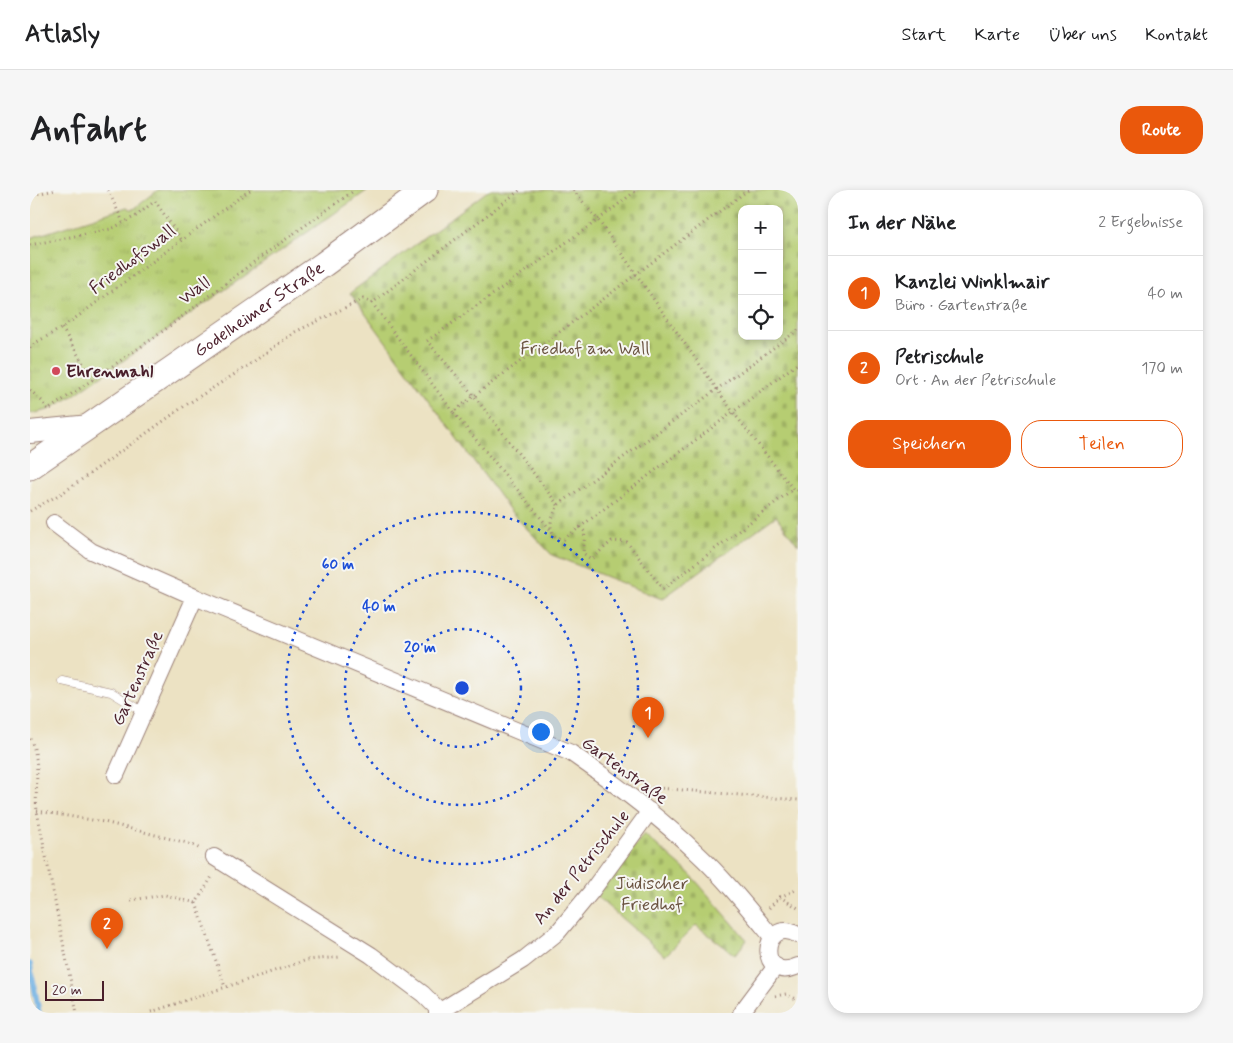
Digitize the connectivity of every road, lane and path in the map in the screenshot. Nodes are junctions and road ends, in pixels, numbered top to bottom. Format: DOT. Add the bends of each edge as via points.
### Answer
graph roads {
  1 [pos="54,190"];
  2 [pos="108,190"];
  3 [pos="250,190"];
  4 [pos="355,190"];
  5 [pos="425,190"];
  6 [pos="520,190"];
  7 [pos="573,190"];
  8 [pos="637,190"];
  9 [pos="748,190"];
  10 [pos="30,200"];
  11 [pos="598,220"];
  12 [pos="124,222"];
  13 [pos="182,239"];
  14 [pos="30,245"];
  15 [pos="636,275"];
  16 [pos="372,302"];
  17 [pos="62,328"];
  18 [pos="798,330"];
  19 [pos="30,348"];
  20 [pos="798,363"];
  21 [pos="93,380"];
  22 [pos="30,390"];
  23 [pos="718,390"];
  24 [pos="475,396"];
  25 [pos="453,412"];
  26 [pos="733,412"];
  27 [pos="90,426"];
  28 [pos="30,432"];
  29 [pos="30,467"];
  30 [pos="793,489"];
  31 [pos="798,490"];
  32 [pos="558,505"];
  33 [pos="30,511"];
  34 [pos="54,523"];
  35 [pos="580,527"];
  36 [pos="550,529"];
  37 [pos="195,597"];
  38 [pos="62,681"];
  39 [pos="144,712"];
  40 [pos="30,739"];
  41 [pos="116,775"];
  42 [pos="617,784"];
  43 [pos="798,800"];
  44 [pos="37,811"];
  45 [pos="650,811"];
  46 [pos="218,860"];
  47 [pos="798,889"];
  48 [pos="780,897"];
  49 [pos="131,900"];
  50 [pos="196,903"];
  51 [pos="798,908"];
  52 [pos="757,919"];
  53 [pos="798,935"];
  54 [pos="772,937"];
  55 [pos="371,955"];
  56 [pos="776,966"];
  57 [pos="798,966"];
  58 [pos="225,987"];
  59 [pos="151,1012"];
  60 [pos="438,1012"];
  61 [pos="77,1013"];
  62 [pos="741,1013"];
  1 -- 10 [label="path" via="36,194"];
  2 -- 12 [label="path"];
  3 -- 13 [label="path, Friedhofswall"];
  4 -- 21 [label="path, Wall"];
  5 -- 27 [label="main road, Godelheimer Straße"];
  6 -- 16 [label="path"];
  7 -- 11 [label="path"];
  8 -- 11 [label="path"];
  9 -- 15 [label="path"];
  11 -- 15 [label="path"];
  11 -- 24 [label="path" via="427,341"];
  12 -- 13 [label="path" via="155,201"];
  12 -- 14 [label="path" via="111,228"];
  13 -- 17 [label="path, Friedhofswall"];
  15 -- 23 [label="path"];
  15 -- 24 [label="path"];
  16 -- 25 [label="path"];
  16 -- 33 [label="path" via="363,299 295,332 64,492"];
  17 -- 19 [label="path, Friedhofswall"];
  17 -- 21 [label="path"];
  18 -- 23 [label="path"];
  20 -- 26 [label="path"];
  21 -- 22 [label="path, Wall" via="47,408"];
  23 -- 26 [label="path"];
  23 -- 32 [label="path"];
  24 -- 25 [label="path"];
  24 -- 32 [label="path"];
  25 -- 36 [label="path"];
  26 -- 30 [label="path"];
  26 -- 35 [label="path"];
  27 -- 28 [label="main road, Godelheimer Straße"];
  27 -- 29 [label="main road, Godelheimer Straße"];
  30 -- 31 [label="path"];
  30 -- 35 [label="path" via="663,589 627,542 612,541 591,559 583,553 585,532"];
  32 -- 36 [label="path"];
  34 -- 37 [label="street, Gartenstraße" via="91,551"];
  35 -- 36 [label="path" via="564,539 555,537"];
  37 -- 39 [label="street, Gartenstraße"];
  37 -- 42 [label="street, Gartenstraße" via="571,753"];
  38 -- 39 [label="lane" via="111,692"];
  39 -- 41 [label="street, Gartenstraße"];
  40 -- 44 [label="path" via="37,759"];
  42 -- 43 [label="path"];
  42 -- 45 [label="street, Gartenstraße"];
  44 -- 46 [label="path" via="104,822 191,844"];
  44 -- 61 [label="path"];
  45 -- 52 [label="street, Gartenstraße" via="698,853"];
  45 -- 60 [label="street, An der Petrischule" via="558,932 523,960"];
  46 -- 50 [label="path"];
  46 -- 55 [label="street, An der Petrischule"];
  47 -- 48 [label="path"];
  48 -- 51 [label="path"];
  48 -- 52 [label="path"];
  49 -- 50 [label="path" via="165,894"];
  50 -- 58 [label="path"];
  52 -- 54 [label="street, Gartenstraße"];
  53 -- 54 [label="street" via="786,931"];
  54 -- 56 [label="street" via="768,956"];
  55 -- 58 [label="path" via="307,960"];
  55 -- 60 [label="street, An der Petrischule" via="423,994"];
  56 -- 57 [label="street" via="782,969"];
  56 -- 62 [label="street"];
  58 -- 59 [label="path"];
}
